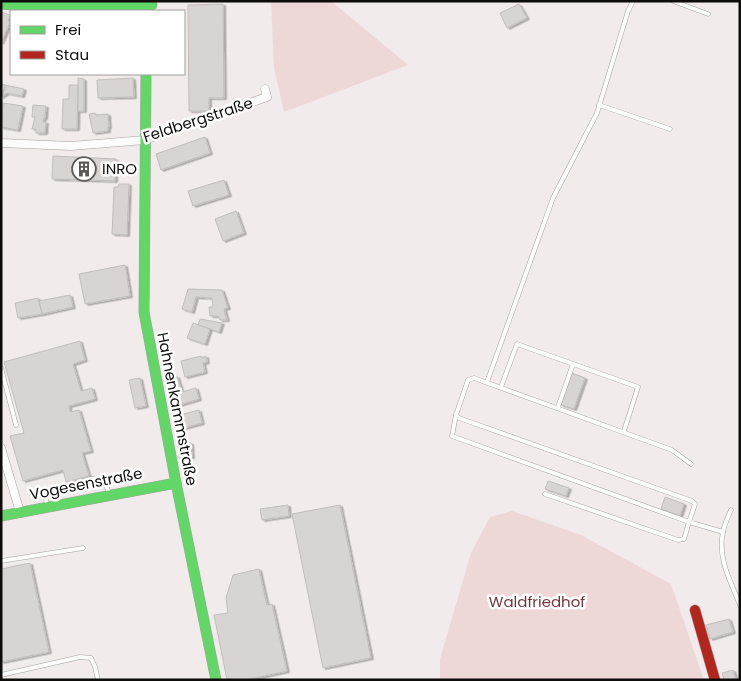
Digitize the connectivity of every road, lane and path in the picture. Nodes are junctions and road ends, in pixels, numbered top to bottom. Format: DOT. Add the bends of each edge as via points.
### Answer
graph roads {
  1 [pos="633,1"];
  2 [pos="673,1"];
  3 [pos="8,3"];
  4 [pos="31,4"];
  5 [pos="152,6"];
  6 [pos="708,14"];
  7 [pos="146,75"];
  8 [pos="265,90"];
  9 [pos="599,105"];
  10 [pos="670,129"];
  11 [pos="144,140"];
  12 [pos="1,142"];
  13 [pos="573,364"];
  14 [pos="1,368"];
  15 [pos="487,382"];
  16 [pos="501,387"];
  17 [pos="558,407"];
  18 [pos="456,415"];
  19 [pos="16,424"];
  20 [pos="624,431"];
  21 [pos="1,448"];
  22 [pos="691,464"];
  23 [pos="176,483"];
  24 [pos="545,494"];
  25 [pos="109,495"];
  26 [pos="47,507"];
  27 [pos="731,510"];
  28 [pos="20,512"];
  29 [pos="1,516"];
  30 [pos="690,522"];
  31 [pos="723,532"];
  32 [pos="83,548"];
  33 [pos="1,561"];
  34 [pos="740,605"];
  35 [pos="695,610"];
  36 [pos="1,674"];
  37 [pos="98,680"];
  38 [pos="216,680"];
  39 [pos="715,680"];
  1 -- 9 [label="lane"];
  2 -- 6 [label="lane"];
  3 -- 4 [label="street"];
  4 -- 5 [label="street"];
  7 -- 11 [label="street, Hahnenkammstraße"];
  8 -- 11 [label="street, Feldbergstraße" via="267,98"];
  9 -- 10 [label="lane"];
  9 -- 15 [label="lane" via="553,198"];
  11 -- 12 [label="street, Feldbergstraße" via="71,146"];
  11 -- 23 [label="street, Hahnenkammstraße" via="144,312"];
  13 -- 16 [label="lane" via="517,344"];
  13 -- 17 [label="lane"];
  13 -- 20 [label="lane" via="638,387"];
  14 -- 19 [label="lane"];
  15 -- 16 [label="lane"];
  15 -- 18 [label="lane" via="474,378 468,380"];
  16 -- 17 [label="lane"];
  17 -- 20 [label="lane"];
  18 -- 30 [label="lane" via="692,501 695,504"];
  18 -- 30 [label="lane" via="452,436"];
  20 -- 22 [label="lane" via="672,450"];
  21 -- 28 [label="street"];
  23 -- 25 [label="street, Vogesenstraße"];
  23 -- 38 [label="street, Hahnenkammstraße"];
  24 -- 30 [label="lane" via="678,540 684,539"];
  25 -- 26 [label="street, Vogesenstraße"];
  25 -- 26 [label="lane" via="104,478 93,479 45,492"];
  26 -- 28 [label="street, Vogesenstraße"];
  27 -- 31 [label="lane"];
  28 -- 29 [label="street, Vogesenstraße"];
  30 -- 31 [label="lane"];
  31 -- 34 [label="lane" via="725,569"];
  32 -- 33 [label="lane"];
  35 -- 39 [label="street"];
  36 -- 37 [label="lane" via="80,657 91,658"];
}
